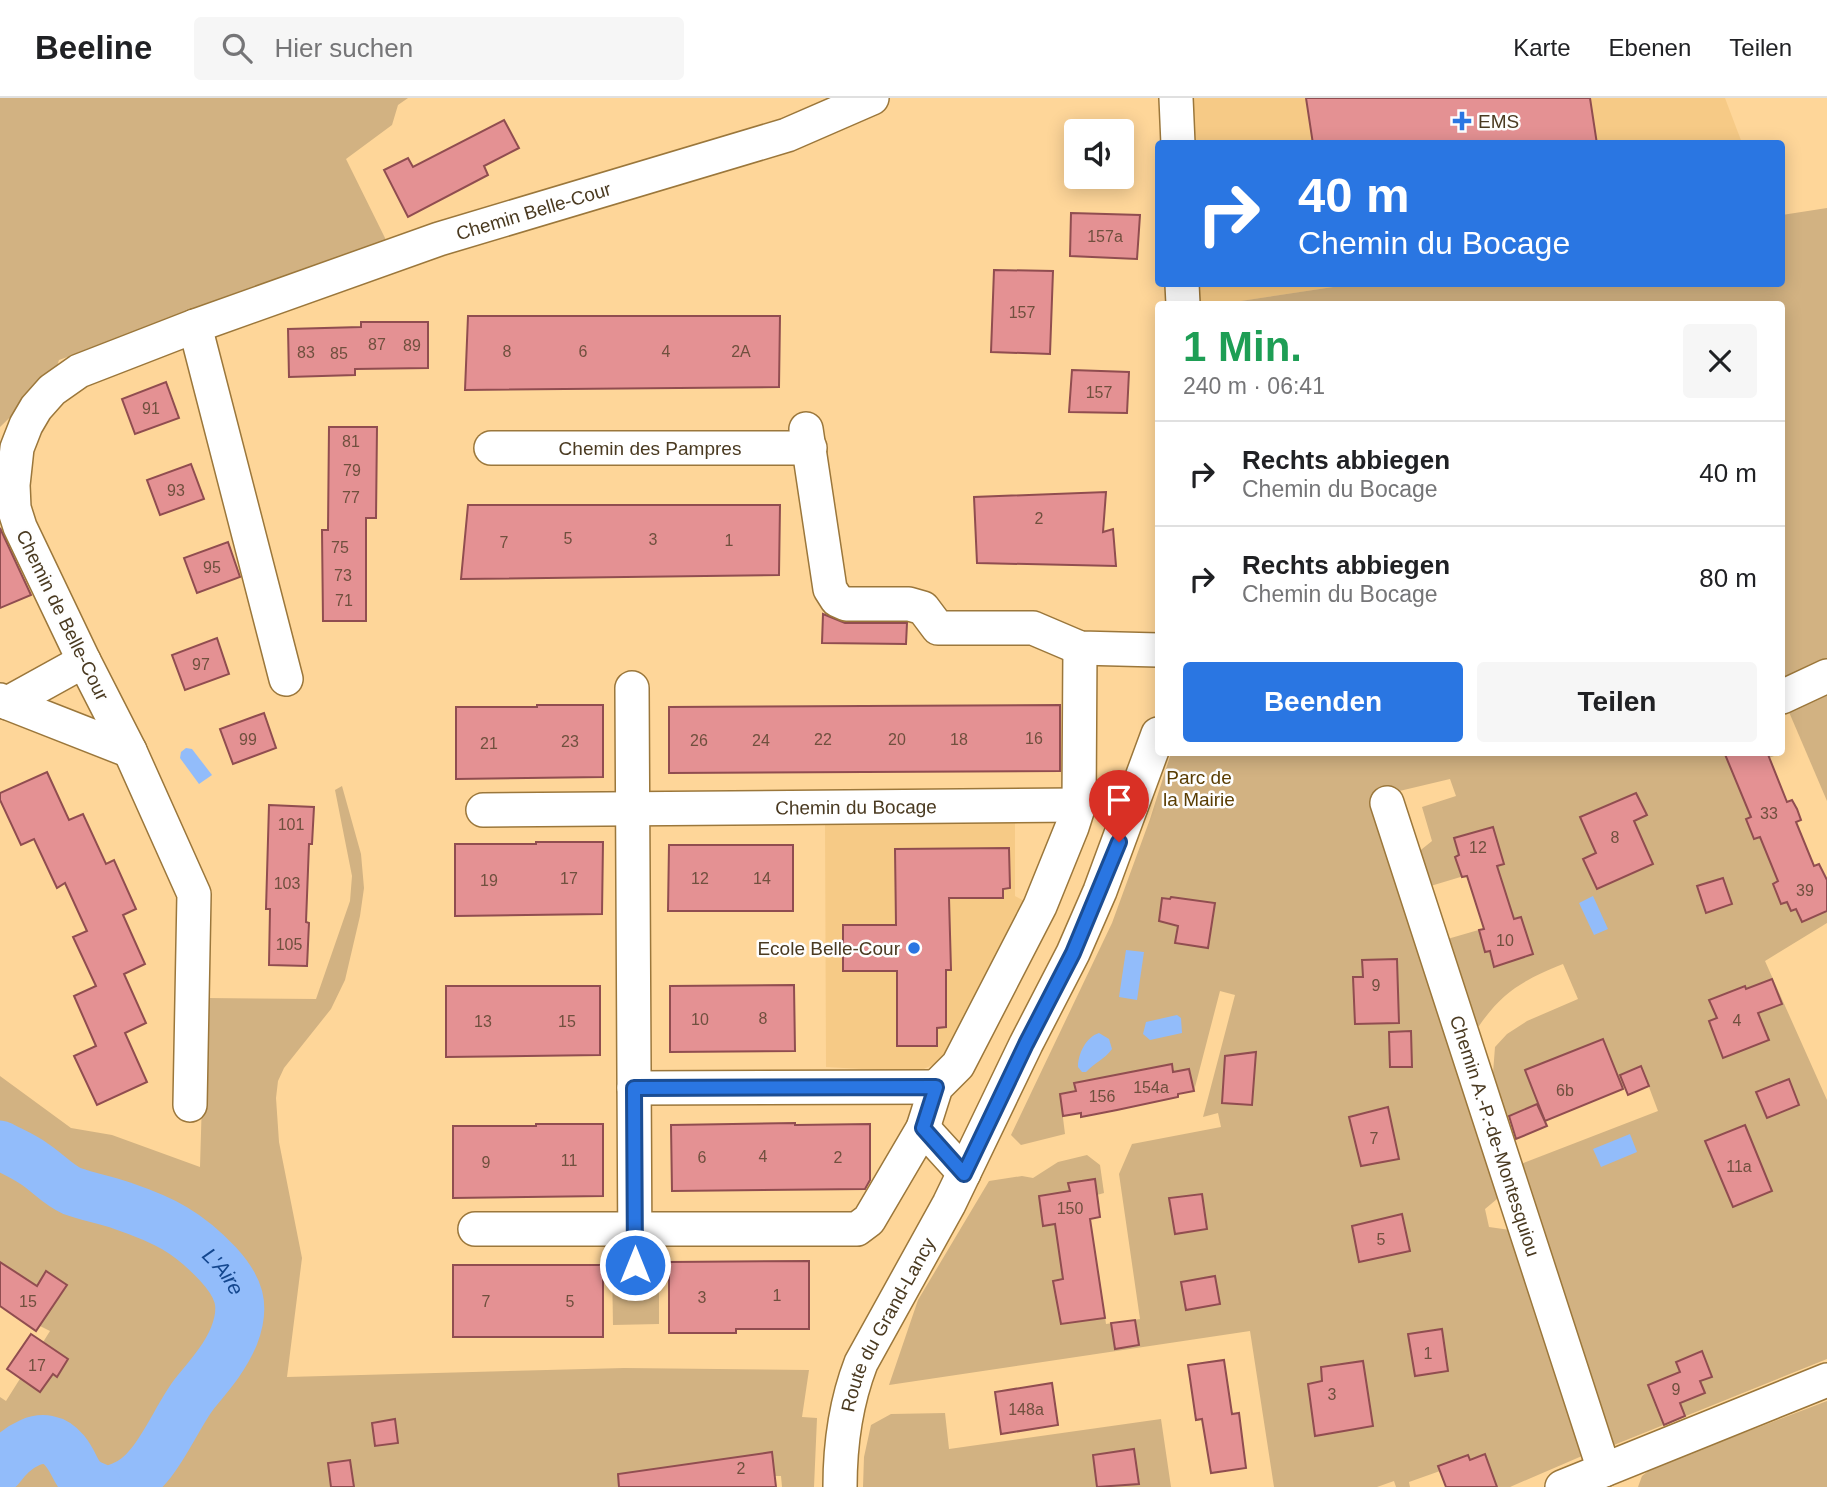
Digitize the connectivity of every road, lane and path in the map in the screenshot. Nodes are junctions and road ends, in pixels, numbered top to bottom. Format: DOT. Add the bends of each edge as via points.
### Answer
graph roads {
  1 [pos="872,98"];
  2 [pos="1176,98"];
  3 [pos="1178,140"];
  4 [pos="195,326"];
  5 [pos="491,448"];
  6 [pos="1080,648"];
  7 [pos="1155,650"];
  8 [pos="84,661"];
  9 [pos="1827,676"];
  10 [pos="286,679"];
  11 [pos="632,688"];
  12 [pos="1785,696"];
  13 [pos="4,702"];
  14 [pos="1155,742"];
  15 [pos="130,751"];
  16 [pos="1387,803"];
  17 [pos="1079,805"];
  18 [pos="483,810"];
  19 [pos="647,810"];
  20 [pos="1013,1071"];
  21 [pos="947,1076"];
  22 [pos="634,1088"];
  23 [pos="190,1105"];
  24 [pos="923,1128"];
  25 [pos="964,1174"];
  26 [pos="475,1229"];
  27 [pos="635,1230"];
  28 [pos="635,1265"];
  29 [pos="1827,1380"];
  30 [pos="1604,1470"];
  31 [pos="840,1487"];
  32 [pos="1562,1487"];
  1 -- 4 [label="street, Chemin Belle-Cour" via="787,135 439,239"];
  2 -- 3 [label="street"];
  4 -- 8 [label="street, Chemin de Belle-Cour" via="79,371 36,408 17,448 14,508"];
  4 -- 10 [label="street"];
  5 -- 6 [label="street, Chemin des Pampres" via="808,439 830,589 837,600 909,604 923,608 938,628 1033,628"];
  6 -- 7 [label="street, Chemin des Pampres"];
  6 -- 17 [label="street"];
  8 -- 13 [label="street"];
  8 -- 15 [label="street, Chemin de Belle-Cour"];
  9 -- 12 [label="street"];
  11 -- 19 [label="street"];
  13 -- 15 [label="street"];
  14 -- 20 [label="street, Route du Grand-Lancy" via="1100,891"];
  15 -- 23 [label="street, Chemin de Belle-Cour" via="194,894"];
  16 -- 30 [label="street, Chemin A.-P.-de-Montesquiou"];
  17 -- 19 [label="street, Chemin du Bocage"];
  17 -- 21 [label="street" via="1040,906"];
  18 -- 19 [label="street, Chemin du Bocage"];
  19 -- 22 [label="street"];
  20 -- 21 [label="street"];
  20 -- 25 [label="street, Route du Grand-Lancy"];
  21 -- 22 [label="street"];
  21 -- 24 [label="street"];
  22 -- 27 [label="street"];
  24 -- 25 [label="street"];
  24 -- 27 [label="street" via="869,1220 857,1229"];
  25 -- 31 [label="street, Route du Grand-Lancy" via="855,1380 845,1423"];
  26 -- 27 [label="street"];
  27 -- 28 [label="street"];
  29 -- 30 [label="street"];
  30 -- 32 [label="street"];
}
